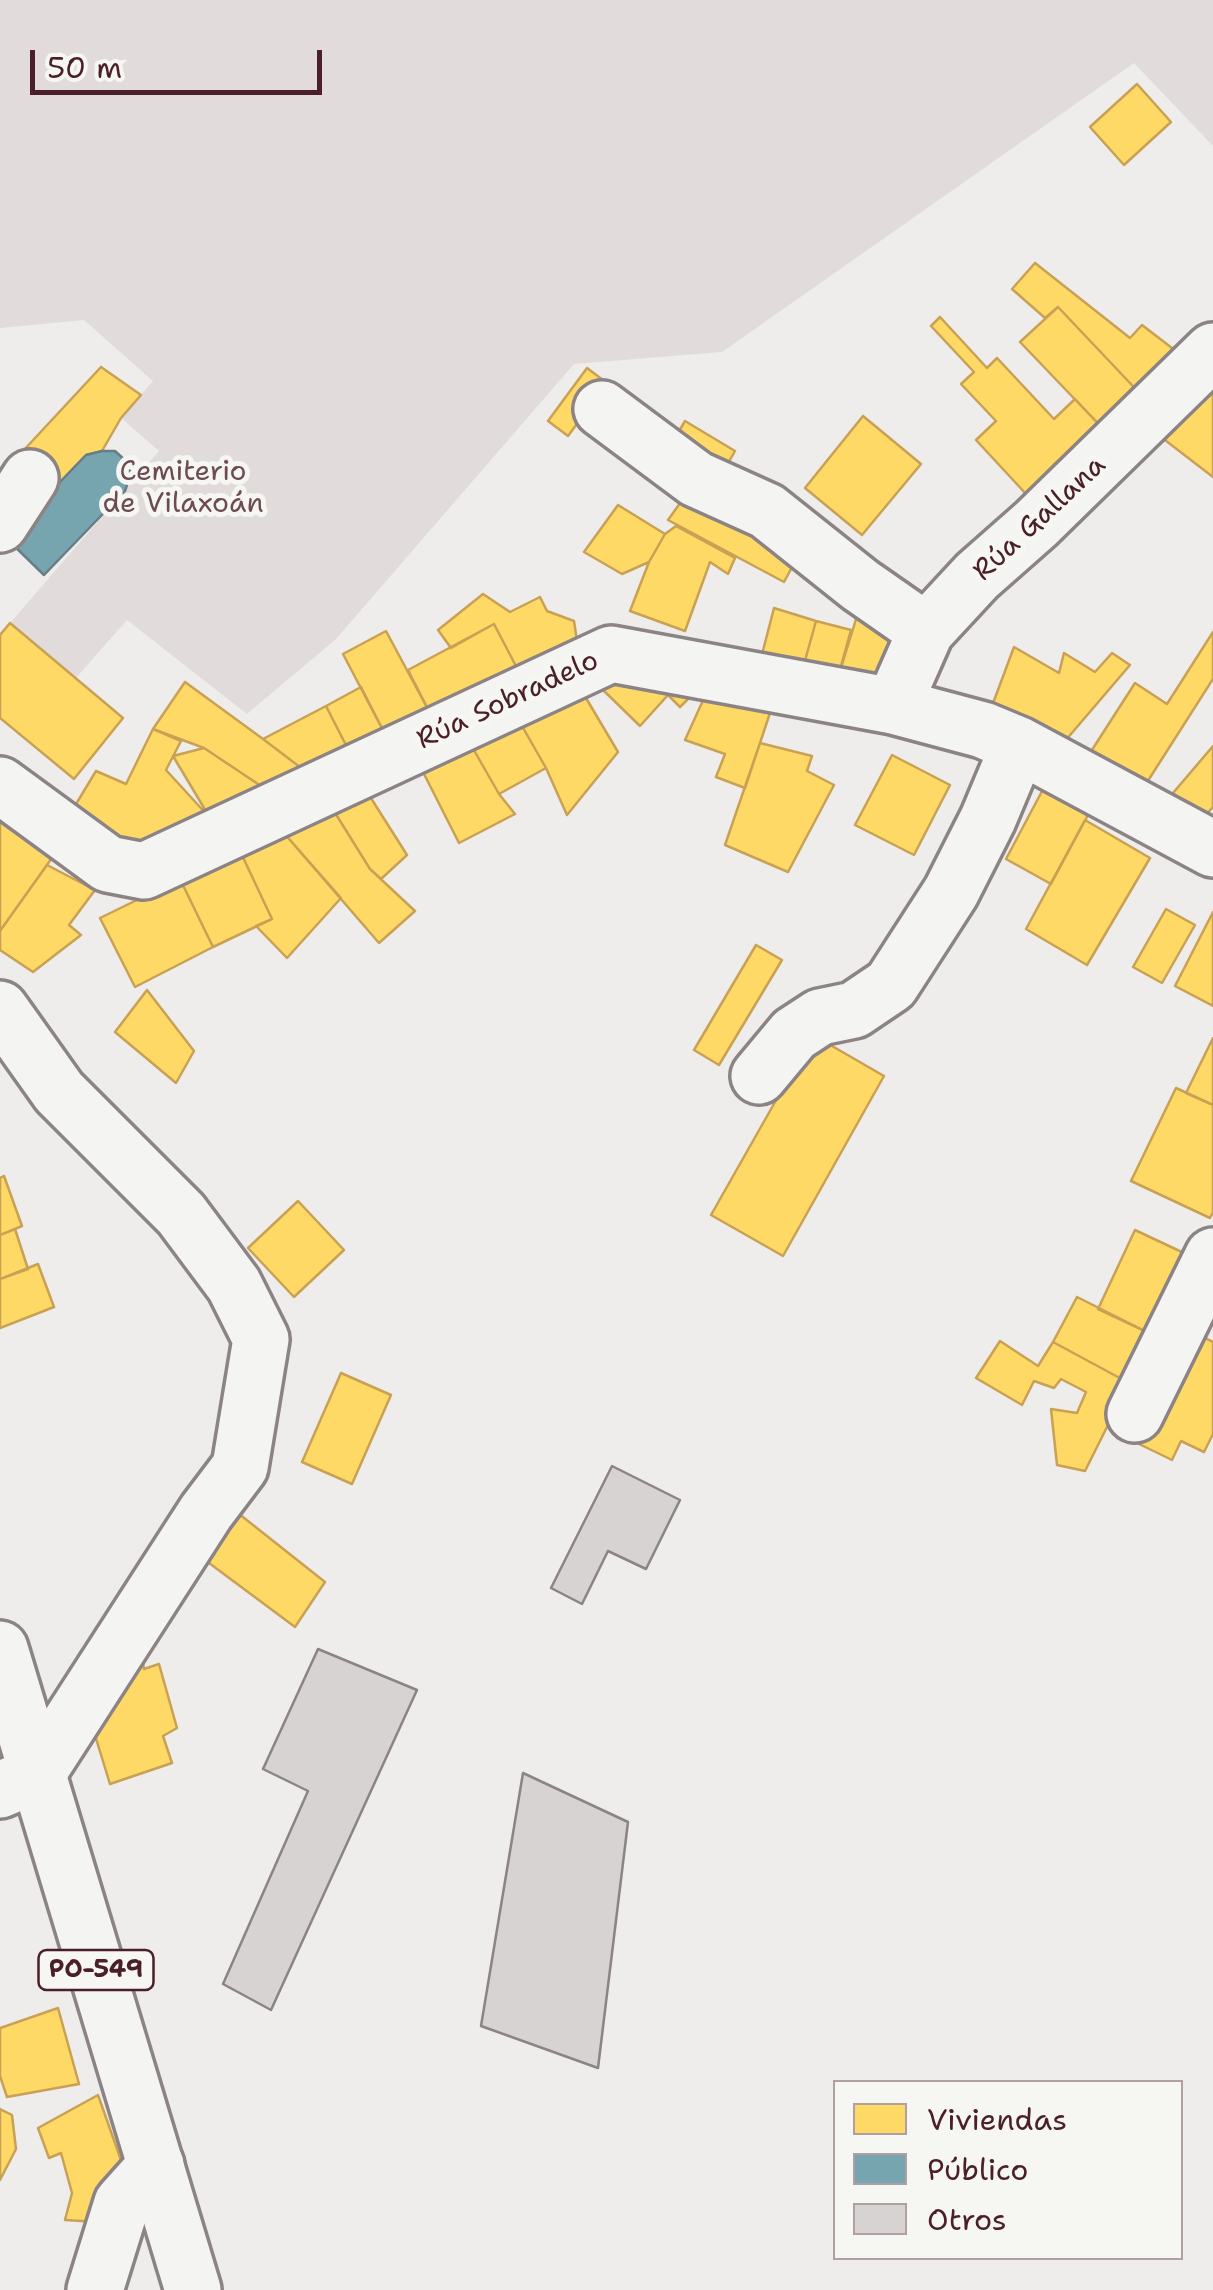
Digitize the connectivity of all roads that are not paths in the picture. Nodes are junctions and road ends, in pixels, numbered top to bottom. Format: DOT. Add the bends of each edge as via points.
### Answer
graph roads {
  1 [pos="1213,351"];
  2 [pos="602,409"];
  3 [pos="30,478"];
  4 [pos="0,524"];
  5 [pos="926,631"];
  6 [pos="893,706"];
  7 [pos="1020,745"];
  8 [pos="0,785"];
  9 [pos="1213,849"];
  10 [pos="0,1009"];
  11 [pos="759,1076"];
  12 [pos="1213,1256"];
  13 [pos="1135,1414"];
  14 [pos="3,1668"];
  15 [pos="19,1782"];
  16 [pos="156,2165"];
  17 [pos="95,2290"];
  18 [pos="193,2290"];
  1 -- 5 [label="street, Rúa Gallana"];
  2 -- 5 [label="street" via="696,480 768,511"];
  3 -- 4 [label="street"];
  5 -- 6 [label="street, Rúa Gallana"];
  6 -- 7 [label="street, Rúa Sobradelo"];
  6 -- 8 [label="street, Rúa Sobradelo" via="611,654 144,871 108,864"];
  7 -- 9 [label="street, Rúa Sobradelo"];
  7 -- 11 [label="street" via="951,892 891,985 854,1010 820,1018 794,1034"];
  10 -- 15 [label="street" via="59,1092 181,1214 234,1284 262,1340 240,1467"];
  12 -- 13 [label="street"];
  14 -- 15 [label="street, PO-549"];
  15 -- 16 [label="street, PO-549"];
  16 -- 17 [label="street" via="122,2203"];
  16 -- 18 [label="street, PO-549"];
}
